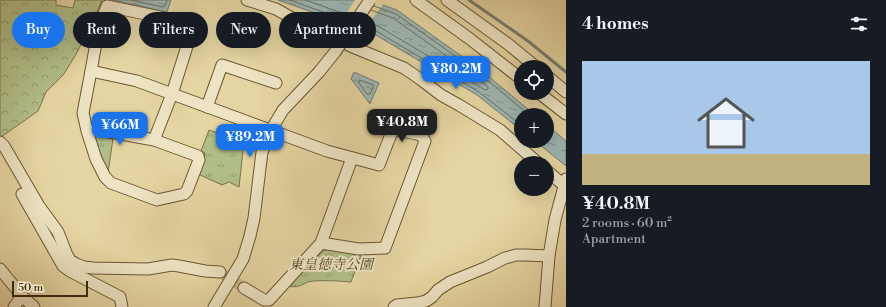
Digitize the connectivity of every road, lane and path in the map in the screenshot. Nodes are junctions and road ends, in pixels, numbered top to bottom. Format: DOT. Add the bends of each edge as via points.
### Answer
graph roads {
  1 [pos="247,0"];
  2 [pos="370,0"];
  3 [pos="416,0"];
  4 [pos="447,0"];
  5 [pos="527,60"];
  6 [pos="91,71"];
  7 [pos="514,74"];
  8 [pos="276,82"];
  9 [pos="554,82"];
  10 [pos="566,92"];
  11 [pos="172,94"];
  12 [pos="548,100"];
  13 [pos="207,107"];
  14 [pos="566,114"];
  15 [pos="271,130"];
  16 [pos="87,131"];
  17 [pos="154,140"];
  18 [pos="0,142"];
  19 [pos="530,156"];
  20 [pos="352,158"];
  21 [pos="554,176"];
  22 [pos="565,184"];
  23 [pos="22,194"];
  24 [pos="321,243"];
  25 [pos="549,256"];
  26 [pos="0,269"];
  27 [pos="220,272"];
  28 [pos="244,288"];
  29 [pos="22,296"];
  30 [pos="263,304"];
  31 [pos="14,307"];
  32 [pos="34,307"];
  33 [pos="122,307"];
  34 [pos="214,307"];
  35 [pos="394,307"];
  36 [pos="545,307"];
  1 -- 19 [label="street" via="276,9 355,48 404,68 440,95 500,130"];
  2 -- 15 [label="street, bridge" via="335,52 283,110"];
  3 -- 7 [label="street"];
  4 -- 5 [label="street"];
  6 -- 11 [label="street" via="137,81"];
  6 -- 11 [label="street" via="99,26 107,6 160,17 192,27"];
  6 -- 16 [label="street" via="83,113"];
  8 -- 13 [label="street" via="222,65"];
  9 -- 10 [label="street"];
  11 -- 13 [label="street"];
  11 -- 17 [label="street"];
  12 -- 14 [label="street"];
  13 -- 15 [label="street"];
  15 -- 20 [label="street"];
  15 -- 34 [label="street" via="262,152 254,218 243,258"];
  16 -- 17 [label="street" via="99,130"];
  16 -- 17 [label="street" via="96,158 105,177 111,183 157,200 184,194 199,160 198,156"];
  18 -- 27 [label="street" via="58,232 70,260 76,264 93,268 148,269 172,265"];
  20 -- 24 [label="street"];
  20 -- 24 [label="street" via="378,165 393,129 421,135 425,141 385,248 359,249"];
  21 -- 22 [label="street"];
  22 -- 25 [label="street"];
  23 -- 33 [label="street" via="63,266 120,297"];
  24 -- 30 [label="street"];
  25 -- 35 [label="street" via="516,255 505,258 450,282 426,301"];
  25 -- 36 [label="street"];
  26 -- 29 [label="street"];
  28 -- 30 [label="street"];
  29 -- 31 [label="street"];
  29 -- 32 [label="street"];
}
